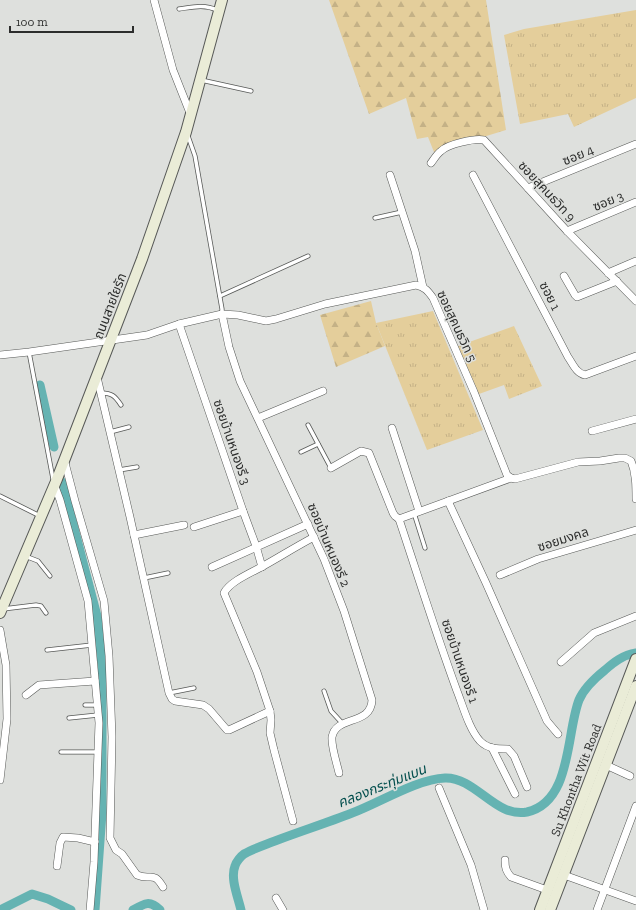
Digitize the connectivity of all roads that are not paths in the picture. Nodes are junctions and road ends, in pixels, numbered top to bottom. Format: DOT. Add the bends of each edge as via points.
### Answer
graph roads {
  1 [pos="154,0"];
  2 [pos="222,0"];
  3 [pos="179,9"];
  4 [pos="219,10"];
  5 [pos="200,80"];
  6 [pos="251,91"];
  7 [pos="190,113"];
  8 [pos="186,132"];
  9 [pos="636,144"];
  10 [pos="431,164"];
  11 [pos="390,175"];
  12 [pos="473,175"];
  13 [pos="528,188"];
  14 [pos="636,202"];
  15 [pos="402,212"];
  16 [pos="375,218"];
  17 [pos="567,231"];
  18 [pos="308,256"];
  19 [pos="636,261"];
  20 [pos="608,272"];
  21 [pos="564,276"];
  22 [pos="617,281"];
  23 [pos="423,287"];
  24 [pos="220,296"];
  25 [pos="636,301"];
  26 [pos="222,314"];
  27 [pos="179,324"];
  28 [pos="110,341"];
  29 [pos="29,352"];
  30 [pos="0,354"];
  31 [pos="636,356"];
  32 [pos="97,377"];
  33 [pos="323,391"];
  34 [pos="101,393"];
  35 [pos="121,405"];
  36 [pos="258,418"];
  37 [pos="636,419"];
  38 [pos="308,425"];
  39 [pos="129,427"];
  40 [pos="392,428"];
  41 [pos="592,431"];
  42 [pos="110,432"];
  43 [pos="318,444"];
  44 [pos="301,452"];
  45 [pos="64,459"];
  46 [pos="137,467"];
  47 [pos="331,468"];
  48 [pos="119,470"];
  49 [pos="511,478"];
  50 [pos="54,484"];
  51 [pos="0,496"];
  52 [pos="636,499"];
  53 [pos="448,501"];
  54 [pos="242,511"];
  55 [pos="416,512"];
  56 [pos="41,517"];
  57 [pos="399,518"];
  58 [pos="308,524"];
  59 [pos="184,526"];
  60 [pos="194,527"];
  61 [pos="636,530"];
  62 [pos="134,536"];
  63 [pos="314,537"];
  64 [pos="256,546"];
  65 [pos="425,548"];
  66 [pos="24,556"];
  67 [pos="212,567"];
  68 [pos="262,567"];
  69 [pos="168,573"];
  70 [pos="500,575"];
  71 [pos="50,576"];
  72 [pos="144,578"];
  73 [pos="1,611"];
  74 [pos="46,613"];
  75 [pos="636,616"];
  76 [pos="0,630"];
  77 [pos="92,645"];
  78 [pos="48,650"];
  79 [pos="636,659"];
  80 [pos="561,662"];
  81 [pos="95,681"];
  82 [pos="636,686"];
  83 [pos="194,688"];
  84 [pos="324,691"];
  85 [pos="169,693"];
  86 [pos="26,695"];
  87 [pos="85,705"];
  88 [pos="98,705"];
  89 [pos="270,711"];
  90 [pos="98,715"];
  91 [pos="69,718"];
  92 [pos="343,724"];
  93 [pos="558,734"];
  94 [pos="492,748"];
  95 [pos="61,752"];
  96 [pos="98,752"];
  97 [pos="606,766"];
  98 [pos="339,774"];
  99 [pos="630,776"];
  100 [pos="0,780"];
  101 [pos="526,787"];
  102 [pos="440,788"];
  103 [pos="515,794"];
  104 [pos="636,806"];
  105 [pos="293,821"];
  106 [pos="95,842"];
  107 [pos="505,860"];
  108 [pos="57,866"];
  109 [pos="564,875"];
  110 [pos="163,887"];
  111 [pos="605,889"];
  112 [pos="547,890"];
  113 [pos="276,898"];
  114 [pos="636,901"];
  115 [pos="91,909"];
  116 [pos="283,910"];
  117 [pos="484,910"];
  118 [pos="540,910"];
  119 [pos="550,910"];
  120 [pos="597,910"];
  1 -- 7 [label="street" via="173,70"];
  2 -- 4 [label="street, ถนนสายใยรัก"];
  3 -- 4 [label="lane" via="201,6"];
  4 -- 5 [label="street, ถนนสายใยรัก"];
  5 -- 6 [label="lane"];
  5 -- 7 [label="street, ถนนสายใยรัก"];
  7 -- 8 [label="street, ถนนสายใยรัก"];
  8 -- 24 [label="lane" via="195,156"];
  8 -- 28 [label="street, ถนนสายใยรัก" via="142,259"];
  9 -- 13 [label="street, ซอย 4"];
  10 -- 13 [label="street, ซอยสุคนธวิท 9" via="445,147 484,140"];
  11 -- 15 [label="street"];
  12 -- 31 [label="street, ซอย 1" via="577,371 585,375"];
  13 -- 17 [label="street, ซอยสุคนธวิท 9"];
  14 -- 17 [label="street, ซอย 3"];
  15 -- 16 [label="lane"];
  15 -- 23 [label="street" via="417,258"];
  17 -- 20 [label="street, ซอยสุคนธวิท 9"];
  18 -- 24 [label="lane"];
  19 -- 20 [label="street"];
  20 -- 22 [label="street, ซอยสุคนธวิท 9"];
  21 -- 22 [label="street" via="578,297"];
  22 -- 25 [label="street, ซอยสุคนธวิท 9"];
  23 -- 26 [label="street, ซอยสุคนธวิท 5" via="416,285 340,300 266,321"];
  23 -- 49 [label="street, ซอยสุคนธวิท 5" via="433,298 507,475"];
  24 -- 26 [label="lane"];
  26 -- 27 [label="street, ซอยสุคนธวิท 5"];
  26 -- 36 [label="street, ซอยบ้านหนองรี 2" via="233,363"];
  27 -- 28 [label="street, ซอยสุคนธวิท 5" via="147,335"];
  27 -- 54 [label="street, ซอยบ้านหนองรี 3"];
  28 -- 29 [label="street, ซอยสุคนธวิท 5"];
  28 -- 32 [label="street, ถนนสายใยรัก"];
  29 -- 30 [label="street, ซอยสุคนธวิท 5"];
  29 -- 50 [label="lane"];
  32 -- 34 [label="street"];
  32 -- 45 [label="street, ถนนสายใยรัก"];
  33 -- 36 [label="street"];
  34 -- 35 [label="lane" via="116,397"];
  34 -- 42 [label="street"];
  36 -- 58 [label="street, ซอยบ้านหนองรี 2"];
  37 -- 41 [label="street"];
  38 -- 43 [label="lane"];
  39 -- 42 [label="lane"];
  40 -- 55 [label="street"];
  42 -- 48 [label="street"];
  43 -- 44 [label="lane"];
  43 -- 47 [label="lane"];
  45 -- 50 [label="street, ถนนสายใยรัก"];
  45 -- 110 [label="street" via="104,602 112,737 110,838 116,850 122,854 137,875 156,878"];
  46 -- 48 [label="lane"];
  47 -- 57 [label="street, ซอยบ้านหนองรี 1" via="361,451 369,453 393,513"];
  48 -- 62 [label="street"];
  49 -- 52 [label="street" via="578,462 625,458 634,466"];
  49 -- 53 [label="street"];
  50 -- 56 [label="street, ถนนสายใยรัก"];
  50 -- 77 [label="street" via="88,601"];
  51 -- 56 [label="lane"];
  53 -- 55 [label="street"];
  53 -- 93 [label="street" via="547,722"];
  54 -- 60 [label="street"];
  54 -- 64 [label="street, ซอยบ้านหนองรี 3"];
  55 -- 57 [label="street"];
  55 -- 65 [label="lane"];
  56 -- 66 [label="street, ถนนสายใยรัก"];
  57 -- 94 [label="street, ซอยบ้านหนองรี 1" via="468,718 479,740"];
  58 -- 63 [label="street, ซอยบ้านหนองรี 2"];
  58 -- 64 [label="street"];
  59 -- 62 [label="street"];
  61 -- 70 [label="street, ซอยมงคล" via="538,559"];
  62 -- 72 [label="street"];
  63 -- 68 [label="street"];
  63 -- 92 [label="street, ซอยบ้านหนองรี 2" via="344,611 372,700 370,710 364,715"];
  64 -- 67 [label="street"];
  64 -- 68 [label="street, ซอยบ้านหนองรี 3"];
  66 -- 71 [label="lane" via="38,561"];
  66 -- 73 [label="street, ถนนสายใยรัก"];
  68 -- 89 [label="street" via="229,587 224,593 257,672"];
  69 -- 72 [label="lane"];
  72 -- 85 [label="street"];
  73 -- 74 [label="lane" via="36,605 41,606"];
  75 -- 80 [label="street" via="594,633"];
  76 -- 100 [label="street" via="6,665 7,719"];
  77 -- 78 [label="lane"];
  77 -- 81 [label="street"];
  79 -- 112 [label="street, Su Khontha Wit Road"];
  81 -- 86 [label="street" via="39,685"];
  81 -- 88 [label="street"];
  82 -- 97 [label="street, Su Khontha Wit Road"];
  83 -- 85 [label="lane"];
  84 -- 92 [label="lane" via="331,711"];
  85 -- 89 [label="street" via="176,701 203,705 227,730"];
  87 -- 88 [label="lane"];
  88 -- 90 [label="street"];
  89 -- 105 [label="street" via="270,732"];
  90 -- 91 [label="lane"];
  90 -- 96 [label="street"];
  92 -- 98 [label="street" via="337,727 332,738"];
  94 -- 101 [label="street, ซอยบ้านหนองรี 1" via="508,749 514,756"];
  94 -- 103 [label="street"];
  95 -- 96 [label="lane"];
  96 -- 106 [label="street"];
  97 -- 99 [label="street"];
  97 -- 109 [label="street, Su Khontha Wit Road"];
  102 -- 117 [label="street" via="471,865"];
  104 -- 111 [label="street"];
  106 -- 108 [label="street" via="63,837"];
  106 -- 115 [label="street"];
  107 -- 112 [label="street" via="505,868 511,877"];
  109 -- 111 [label="street"];
  109 -- 119 [label="street, Su Khontha Wit Road"];
  111 -- 114 [label="street"];
  111 -- 120 [label="street"];
  112 -- 118 [label="street, Su Khontha Wit Road"];
  113 -- 116 [label="street"];
}
